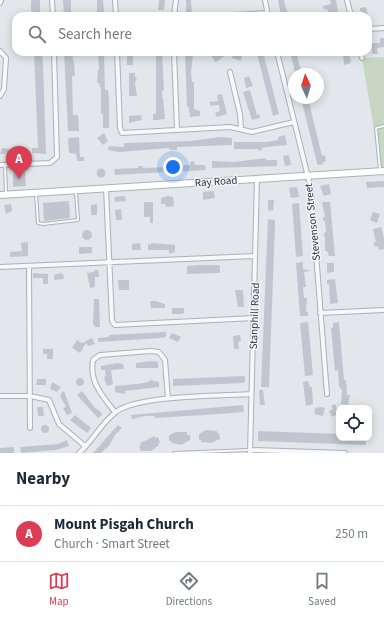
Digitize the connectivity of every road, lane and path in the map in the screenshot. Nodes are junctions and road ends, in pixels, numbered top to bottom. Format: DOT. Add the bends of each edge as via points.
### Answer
graph roads {
  1 [pos="1,0"];
  2 [pos="52,0"];
  3 [pos="115,0"];
  4 [pos="176,0"];
  5 [pos="265,0"];
  6 [pos="347,0"];
  7 [pos="0,4"];
  8 [pos="53,12"];
  9 [pos="116,12"];
  10 [pos="174,12"];
  11 [pos="267,12"];
  12 [pos="350,12"];
  13 [pos="384,28"];
  14 [pos="372,29"];
  15 [pos="0,51"];
  16 [pos="54,56"];
  17 [pos="117,56"];
  18 [pos="174,56"];
  19 [pos="278,56"];
  20 [pos="230,72"];
  21 [pos="0,96"];
  22 [pos="384,120"];
  23 [pos="294,122"];
  24 [pos="384,126"];
  25 [pos="376,128"];
  26 [pos="177,129"];
  27 [pos="241,129"];
  28 [pos="0,165"];
  29 [pos="5,165"];
  30 [pos="382,171"];
  31 [pos="307,176"];
  32 [pos="256,179"];
  33 [pos="106,188"];
  34 [pos="76,190"];
  35 [pos="36,192"];
  36 [pos="3,195"];
  37 [pos="255,256"];
  38 [pos="109,262"];
  39 [pos="30,266"];
  40 [pos="0,267"];
  41 [pos="384,310"];
  42 [pos="320,313"];
  43 [pos="254,318"];
  44 [pos="251,394"];
  45 [pos="327,394"];
  46 [pos="0,396"];
  47 [pos="30,396"];
  48 [pos="168,399"];
  49 [pos="115,412"];
  50 [pos="30,428"];
  51 [pos="85,446"];
  52 [pos="250,452"];
  53 [pos="79,453"];
  54 [pos="174,453"];
  55 [pos="345,453"];
  1 -- 7 [label="street"];
  2 -- 8 [label="street"];
  3 -- 9 [label="street"];
  4 -- 10 [label="street"];
  5 -- 11 [label="street"];
  6 -- 12 [label="street"];
  13 -- 14 [label="street"];
  15 -- 21 [label="street" via="6,58 4,89"];
  16 -- 29 [label="street" via="58,153 56,160 50,163"];
  17 -- 26 [label="street" via="122,133"];
  18 -- 26 [label="street"];
  19 -- 23 [label="street, Stevenson Street"];
  20 -- 27 [label="street"];
  22 -- 25 [label="path" via="377,122"];
  23 -- 27 [label="street" via="252,132"];
  23 -- 31 [label="street, Stevenson Street"];
  24 -- 25 [label="lane"];
  25 -- 30 [label="lane"];
  26 -- 27 [label="street"];
  28 -- 29 [label="street"];
  29 -- 36 [label="lane"];
  30 -- 31 [label="street, Ray Road"];
  31 -- 32 [label="street, Ray Road"];
  31 -- 42 [label="street, Stevenson Street" via="311,189"];
  32 -- 33 [label="street, Ray Road"];
  32 -- 37 [label="street, Stanphill Road"];
  33 -- 34 [label="street, Ray Road"];
  33 -- 38 [label="street"];
  34 -- 35 [label="street, Ray Road"];
  34 -- 35 [label="lane" via="78,220 55,224 38,223"];
  35 -- 36 [label="street, Ray Road"];
  37 -- 38 [label="street"];
  37 -- 43 [label="street, Stanphill Road"];
  38 -- 39 [label="street"];
  38 -- 43 [label="street" via="112,321 118,326"];
  39 -- 40 [label="street"];
  39 -- 47 [label="street"];
  41 -- 42 [label="street"];
  42 -- 45 [label="street, Stevenson Street"];
  43 -- 44 [label="street, Stanphill Road"];
  44 -- 48 [label="street"];
  44 -- 52 [label="street, Stanphill Road"];
  46 -- 47 [label="street"];
  47 -- 50 [label="street"];
  47 -- 51 [label="street" via="49,400 57,422"];
  48 -- 49 [label="street" via="130,404"];
  48 -- 49 [label="street" via="165,360 159,352 100,355 93,360 94,380 98,390"];
  49 -- 51 [label="street"];
  51 -- 53 [label="street"];
  52 -- 54 [label="lane"];
  52 -- 55 [label="street"];
}
